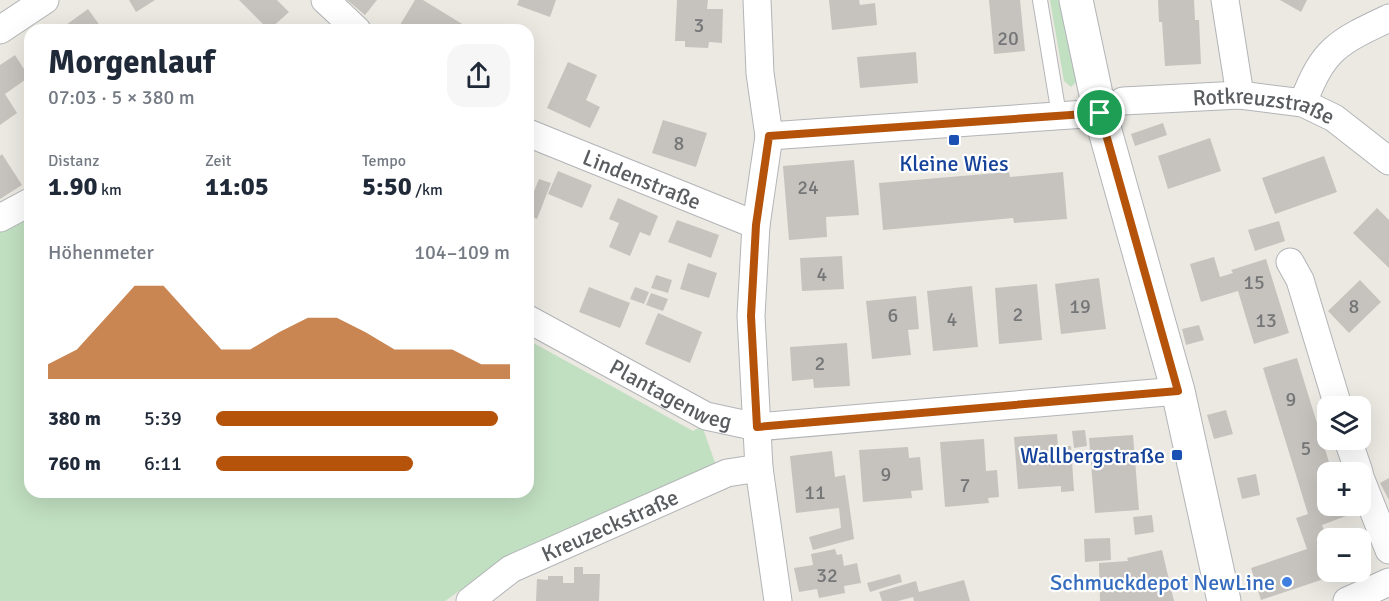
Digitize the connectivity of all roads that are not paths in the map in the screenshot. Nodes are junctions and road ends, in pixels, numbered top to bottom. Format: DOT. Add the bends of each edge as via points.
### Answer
graph roads {
  1 [pos="45,0"];
  2 [pos="325,0"];
  3 [pos="758,0"];
  4 [pos="1040,0"];
  5 [pos="1076,0"];
  6 [pos="1225,0"];
  7 [pos="1389,18"];
  8 [pos="351,24"];
  9 [pos="0,30"];
  10 [pos="1240,95"];
  11 [pos="1303,103"];
  12 [pos="1112,107"];
  13 [pos="1059,115"];
  14 [pos="534,135"];
  15 [pos="769,136"];
  16 [pos="1389,160"];
  17 [pos="24,205"];
  18 [pos="0,218"];
  19 [pos="756,225"];
  20 [pos="1290,262"];
  21 [pos="534,322"];
  22 [pos="1178,391"];
  23 [pos="1335,396"];
  24 [pos="757,427"];
  25 [pos="759,468"];
  26 [pos="1371,505"];
  27 [pos="1389,550"];
  28 [pos="1389,582"];
  29 [pos="470,601"];
  30 [pos="778,601"];
  31 [pos="1224,601"];
  32 [pos="1347,601"];
  1 -- 9 [label="street"];
  2 -- 8 [label="street"];
  3 -- 15 [label="street" via="762,93"];
  4 -- 13 [label="lane"];
  5 -- 12 [label="street"];
  6 -- 10 [label="street"];
  7 -- 11 [label="street" via="1333,50 1315,70"];
  10 -- 11 [label="street, Rotkreuzstraße"];
  10 -- 12 [label="street, Rotkreuzstraße"];
  11 -- 16 [label="street, Rotkreuzstraße" via="1334,118"];
  12 -- 13 [label="street"];
  12 -- 22 [label="street"];
  13 -- 15 [label="street"];
  14 -- 19 [label="street, Lindenstraße"];
  15 -- 19 [label="street"];
  17 -- 18 [label="street"];
  19 -- 24 [label="street" via="751,316"];
  20 -- 23 [label="street" via="1300,280"];
  21 -- 24 [label="street, Plantagenweg" via="706,416"];
  22 -- 24 [label="street"];
  22 -- 31 [label="street"];
  24 -- 25 [label="street, Plantagenweg"];
  25 -- 29 [label="street, Kreuzeckstraße" via="727,473 511,569"];
  25 -- 30 [label="street, Plantagenweg"];
  26 -- 27 [label="street"];
  28 -- 32 [label="street"];
}
